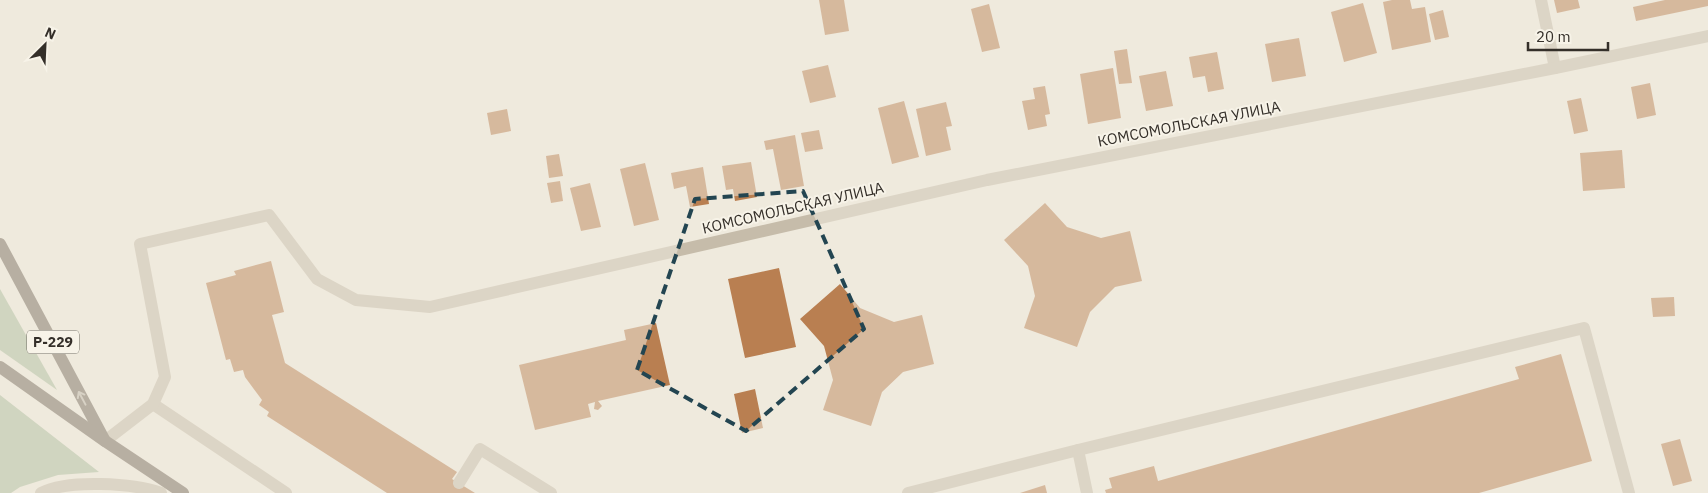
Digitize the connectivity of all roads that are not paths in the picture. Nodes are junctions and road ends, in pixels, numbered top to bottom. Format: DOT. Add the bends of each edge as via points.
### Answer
graph roads {
  1 [pos="1541,0"];
  2 [pos="1708,36"];
  3 [pos="1555,68"];
  4 [pos="0,244"];
  5 [pos="0,367"];
  6 [pos="153,404"];
  7 [pos="105,441"];
  8 [pos="1078,450"];
  9 [pos="458,483"];
  10 [pos="41,493"];
  11 [pos="161,493"];
  12 [pos="184,493"];
  13 [pos="286,493"];
  14 [pos="551,493"];
  15 [pos="908,493"];
  16 [pos="1087,493"];
  17 [pos="1629,493"];
  1 -- 3 [label="street"];
  2 -- 3 [label="street, КОМСОМОЛЬСКАЯ УЛИЦА"];
  3 -- 6 [label="street, КОМСОМОЛЬСКАЯ УЛИЦА" via="987,180 430,306 356,300 317,278 269,215 140,244 165,377"];
  7 -- 4 [label="main road, Р-229, one-way"];
  5 -- 7 [label="main road, Р-229"];
  6 -- 7 [label="street, КОМСОМОЛЬСКАЯ УЛИЦА"];
  6 -- 13 [label="street"];
  7 -- 12 [label="main road, Р-229"];
  8 -- 15 [label="street"];
  8 -- 16 [label="street"];
  8 -- 17 [label="street" via="1584,328"];
  9 -- 14 [label="street" via="480,449"];
  10 -- 11 [label="street" via="78,485 106,484"];
}
